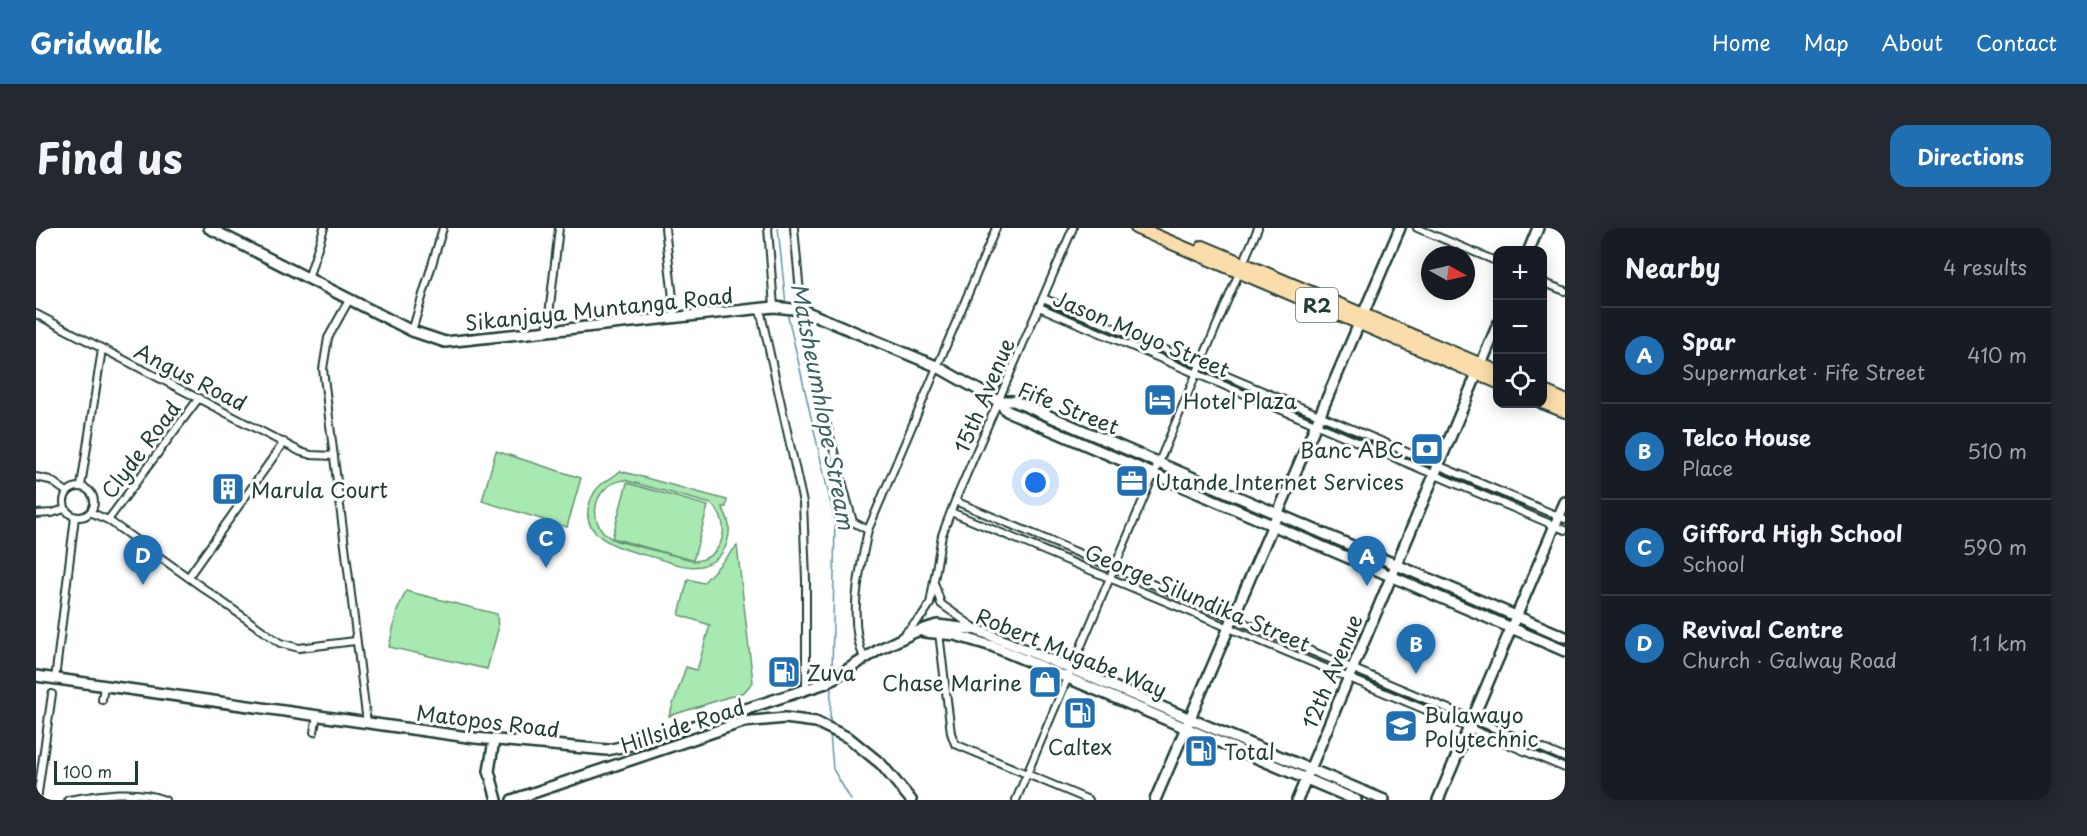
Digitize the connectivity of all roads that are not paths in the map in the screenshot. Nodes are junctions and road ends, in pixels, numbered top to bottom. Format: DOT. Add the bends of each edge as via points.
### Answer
graph roads {
  1 [pos="210,228"];
  2 [pos="324,228"];
  3 [pos="443,228"];
  4 [pos="559,228"];
  5 [pos="665,228"];
  6 [pos="768,228"];
  7 [pos="794,228"];
  8 [pos="996,228"];
  9 [pos="1073,228"];
  10 [pos="1137,228"];
  11 [pos="1158,228"];
  12 [pos="1258,228"];
  13 [pos="1400,228"];
  14 [pos="1417,228"];
  15 [pos="1538,228"];
  16 [pos="1531,246"];
  17 [pos="1493,260"];
  18 [pos="1241,267"];
  19 [pos="308,279"];
  20 [pos="1547,284"];
  21 [pos="1565,291"];
  22 [pos="1043,298"];
  23 [pos="349,300"];
  24 [pos="777,307"];
  25 [pos="1039,308"];
  26 [pos="760,309"];
  27 [pos="799,309"];
  28 [pos="36,314"];
  29 [pos="675,316"];
  30 [pos="1361,319"];
  31 [pos="412,331"];
  32 [pos="547,332"];
  33 [pos="1493,333"];
  34 [pos="102,349"];
  35 [pos="1200,364"];
  36 [pos="1480,364"];
  37 [pos="936,366"];
  38 [pos="1493,370"];
  39 [pos="1196,374"];
  40 [pos="1493,378"];
  41 [pos="1547,393"];
  42 [pos="199,398"];
  43 [pos="998,401"];
  44 [pos="1565,401"];
  45 [pos="1547,404"];
  46 [pos="1565,411"];
  47 [pos="1317,420"];
  48 [pos="284,442"];
  49 [pos="334,456"];
  50 [pos="1158,463"];
  51 [pos="1436,470"];
  52 [pos="1154,474"];
  53 [pos="36,477"];
  54 [pos="81,486"];
  55 [pos="67,492"];
  56 [pos="955,501"];
  57 [pos="1565,502"];
  58 [pos="65,508"];
  59 [pos="90,512"];
  60 [pos="951,512"];
  61 [pos="36,514"];
  62 [pos="1277,514"];
  63 [pos="75,517"];
  64 [pos="108,520"];
  65 [pos="1559,521"];
  66 [pos="1273,524"];
  67 [pos="868,530"];
  68 [pos="1565,530"];
  69 [pos="1396,565"];
  70 [pos="1114,568"];
  71 [pos="189,576"];
  72 [pos="1390,577"];
  73 [pos="1109,578"];
  74 [pos="934,579"];
  75 [pos="1516,616"];
  76 [pos="1233,618"];
  77 [pos="1229,627"];
  78 [pos="1511,628"];
  79 [pos="978,630"];
  80 [pos="915,632"];
  81 [pos="939,633"];
  82 [pos="1565,637"];
  83 [pos="898,639"];
  84 [pos="355,641"];
  85 [pos="1565,651"];
  86 [pos="864,658"];
  87 [pos="1350,672"];
  88 [pos="1069,673"];
  89 [pos="36,676"];
  90 [pos="55,679"];
  91 [pos="104,685"];
  92 [pos="806,690"];
  93 [pos="52,694"];
  94 [pos="102,700"];
  95 [pos="317,715"];
  96 [pos="367,723"];
  97 [pos="1188,723"];
  98 [pos="1471,723"];
  99 [pos="314,732"];
  100 [pos="494,740"];
  101 [pos="1565,758"];
  102 [pos="1565,768"];
  103 [pos="1310,769"];
  104 [pos="1027,774"];
  105 [pos="1306,778"];
  106 [pos="37,800"];
  107 [pos="68,800"];
  108 [pos="165,800"];
  109 [pos="497,800"];
  110 [pos="512,800"];
  111 [pos="911,800"];
  112 [pos="1016,800"];
  113 [pos="1089,800"];
  114 [pos="1155,800"];
  115 [pos="1296,800"];
  116 [pos="1356,800"];
  117 [pos="1384,800"];
  118 [pos="1438,800"];
  1 -- 19 [label="street, Sikanjaya Muntanga Road"];
  2 -- 19 [label="street"];
  3 -- 31 [label="street"];
  4 -- 32 [label="street"];
  5 -- 29 [label="street"];
  6 -- 24 [label="street"];
  7 -- 27 [label="street"];
  8 -- 37 [label="street"];
  9 -- 22 [label="street, 15th Avenue"];
  10 -- 18 [label="highway, R2"];
  11 -- 18 [label="highway, R2"];
  12 -- 18 [label="street"];
  13 -- 30 [label="street"];
  14 -- 17 [label="street"];
  15 -- 16 [label="street"];
  18 -- 30 [label="highway, R2"];
  18 -- 35 [label="street"];
  19 -- 23 [label="street, Sikanjaya Muntanga Road"];
  20 -- 21 [label="street"];
  22 -- 25 [label="street, 15th Avenue"];
  22 -- 35 [label="street, Jason Moyo Street"];
  23 -- 31 [label="street, Sikanjaya Muntanga Road"];
  23 -- 49 [label="street" via="324,351"];
  24 -- 26 [label="street, Sikanjaya Muntanga Road"];
  24 -- 27 [label="street, Sikanjaya Muntanga Road"];
  25 -- 39 [label="street, Jason Moyo Street"];
  25 -- 43 [label="street, 15th Avenue"];
  26 -- 29 [label="street, Sikanjaya Muntanga Road"];
  26 -- 92 [label="street" via="803,503"];
  27 -- 37 [label="street, Sikanjaya Muntanga Road"];
  27 -- 67 [label="street" via="853,522"];
  28 -- 34 [label="street, Angus Road"];
  29 -- 32 [label="street, Sikanjaya Muntanga Road"];
  30 -- 36 [label="highway, R2"];
  30 -- 47 [label="street"];
  31 -- 32 [label="street, Sikanjaya Muntanga Road" via="445,342"];
  33 -- 36 [label="street, 12th Avenue"];
  34 -- 42 [label="street, Angus Road"];
  34 -- 54 [label="street"];
  35 -- 39 [label="street"];
  35 -- 47 [label="street, Jason Moyo Street"];
  36 -- 38 [label="highway, R2"];
  36 -- 40 [label="highway, R2"];
  36 -- 51 [label="street, 12th Avenue"];
  37 -- 43 [label="street, Sikanjaya Muntanga Road"];
  37 -- 67 [label="street"];
  39 -- 47 [label="street, Jason Moyo Street"];
  39 -- 50 [label="street"];
  41 -- 44 [label="highway"];
  42 -- 48 [label="street, Angus Road"];
  42 -- 64 [label="street, Clyde Road"];
  43 -- 50 [label="street, Fife Street" via="1014,401"];
  43 -- 52 [label="street, Fife Street" via="1007,411"];
  43 -- 56 [label="street, 15th Avenue"];
  45 -- 46 [label="highway"];
  47 -- 51 [label="street, Jason Moyo Street"];
  47 -- 62 [label="street"];
  48 -- 49 [label="street, Angus Road" via="311,455"];
  48 -- 71 [label="street"];
  49 -- 84 [label="street"];
  50 -- 52 [label="street"];
  50 -- 62 [label="street, Fife Street"];
  51 -- 65 [label="street, Jason Moyo Street"];
  51 -- 69 [label="street, 12th Avenue"];
  52 -- 66 [label="street, Fife Street"];
  52 -- 70 [label="street"];
  53 -- 55 [label="street" via="50,480"];
  54 -- 55 [label="street"];
  54 -- 59 [label="street" via="94,499"];
  55 -- 58 [label="street"];
  56 -- 60 [label="street, 15th Avenue"];
  56 -- 70 [label="street, George Silundika Street"];
  57 -- 65 [label="street"];
  58 -- 61 [label="street"];
  58 -- 63 [label="street"];
  59 -- 63 [label="street"];
  59 -- 64 [label="street"];
  60 -- 73 [label="street, George Silundika Street"];
  60 -- 74 [label="street, 15th Avenue" via="942,535"];
  62 -- 66 [label="street"];
  62 -- 69 [label="street, Fife Street"];
  63 -- 90 [label="street"];
  64 -- 71 [label="street"];
  65 -- 68 [label="street, Jason Moyo Street"];
  65 -- 75 [label="street"];
  66 -- 72 [label="street, Fife Street"];
  66 -- 76 [label="street"];
  67 -- 86 [label="street" via="857,623"];
  69 -- 72 [label="street, 12th Avenue"];
  69 -- 75 [label="street, Fife Street"];
  70 -- 73 [label="street"];
  70 -- 76 [label="street, George Silundika Street"];
  71 -- 84 [label="street" via="280,643 299,648"];
  72 -- 78 [label="street, Fife Street"];
  72 -- 87 [label="street, 12th Avenue"];
  73 -- 77 [label="street, George Silundika Street"];
  73 -- 88 [label="street"];
  74 -- 79 [label="street" via="941,604"];
  74 -- 83 [label="street, 15th Avenue" via="930,604"];
  75 -- 78 [label="street"];
  75 -- 82 [label="street, Fife Street"];
  76 -- 77 [label="street"];
  76 -- 87 [label="street, George Silundika Street"];
  77 -- 87 [label="street, George Silundika Street"];
  77 -- 97 [label="street"];
  78 -- 85 [label="street, Fife Street"];
  78 -- 98 [label="street"];
  79 -- 80 [label="street, Robert Mugabe Way" via="937,625"];
  79 -- 88 [label="street, Robert Mugabe Way"];
  80 -- 81 [label="street, Robert Mugabe Way"];
  80 -- 83 [label="street, Matopos Road"];
  81 -- 88 [label="street, Robert Mugabe Way" via="992,646"];
  81 -- 104 [label="street" via="955,744"];
  83 -- 86 [label="street, Matopos Road"];
  84 -- 96 [label="street"];
  86 -- 92 [label="street, Matopos Road" via="838,677"];
  87 -- 98 [label="street, George Silundika Street"];
  87 -- 98 [label="street, George Silundika Street"];
  87 -- 103 [label="street, 12th Avenue"];
  88 -- 97 [label="street, Robert Mugabe Way"];
  88 -- 104 [label="street"];
  89 -- 90 [label="street, Matopos Road"];
  90 -- 91 [label="street, Matopos Road"];
  91 -- 94 [label="street"];
  91 -- 95 [label="street, Matopos Road"];
  92 -- 100 [label="street, Matopos Road" via="616,749"];
  93 -- 106 [label="street"];
  95 -- 96 [label="street, Matopos Road"];
  95 -- 99 [label="street"];
  96 -- 100 [label="street, Matopos Road"];
  97 -- 103 [label="street, Robert Mugabe Way"];
  97 -- 105 [label="street, Robert Mugabe Way"];
  97 -- 114 [label="street"];
  98 -- 101 [label="street, George Silundika Street"];
  98 -- 102 [label="street, George Silundika Street"];
  98 -- 118 [label="street"];
  100 -- 109 [label="street" via="489,771"];
  103 -- 105 [label="street, 12th Avenue"];
  103 -- 117 [label="street, Robert Mugabe Way"];
  104 -- 112 [label="street"];
  104 -- 113 [label="street"];
  105 -- 115 [label="street, 12th Avenue"];
  105 -- 116 [label="street, Robert Mugabe Way"];
  107 -- 108 [label="street" via="132,794"];
  110 -- 111 [label="street, Hillside Road" via="743,722 785,718 836,729 865,748"];
}
